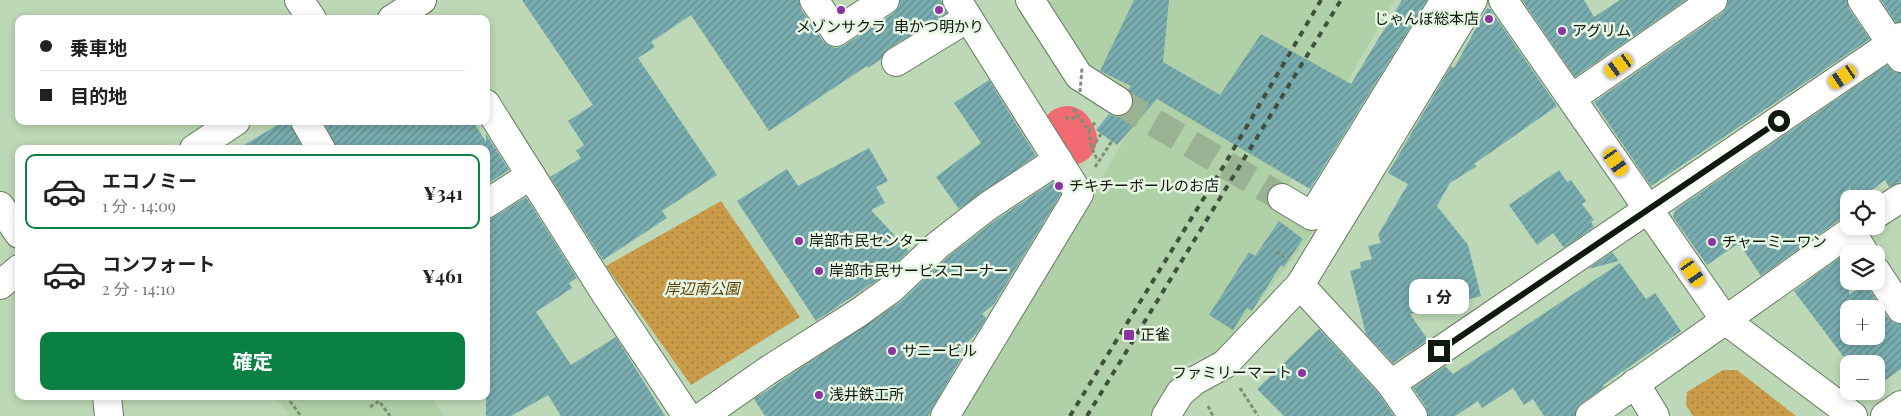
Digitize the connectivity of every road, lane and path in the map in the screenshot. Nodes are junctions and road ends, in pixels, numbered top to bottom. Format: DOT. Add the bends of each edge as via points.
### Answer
graph roads {
  1 [pos="299,0"];
  2 [pos="422,0"];
  3 [pos="814,0"];
  4 [pos="885,0"];
  5 [pos="1030,0"];
  6 [pos="1445,0"];
  7 [pos="1473,0"];
  8 [pos="1503,0"];
  9 [pos="1714,0"];
  10 [pos="1862,0"];
  11 [pos="963,9"];
  12 [pos="309,15"];
  13 [pos="398,15"];
  14 [pos="431,15"];
  15 [pos="1898,46"];
  16 [pos="896,62"];
  17 [pos="1082,68"];
  18 [pos="1080,92"];
  19 [pos="1572,98"];
  20 [pos="1071,106"];
  21 [pos="1109,108"];
  22 [pos="490,110"];
  23 [pos="230,125"];
  24 [pos="307,125"];
  25 [pos="1089,131"];
  26 [pos="1101,134"];
  27 [pos="1114,138"];
  28 [pos="200,145"];
  29 [pos="319,145"];
  30 [pos="1092,149"];
  31 [pos="1103,152"];
  32 [pos="1058,160"];
  33 [pos="1098,161"];
  34 [pos="531,175"];
  35 [pos="1282,198"];
  36 [pos="1901,198"];
  37 [pos="490,201"];
  38 [pos="0,206"];
  39 [pos="1885,208"];
  40 [pos="1649,210"];
  41 [pos="15,228"];
  42 [pos="1845,235"];
  43 [pos="1276,252"];
  44 [pos="1285,257"];
  45 [pos="15,272"];
  46 [pos="0,285"];
  47 [pos="1300,285"];
  48 [pos="1885,285"];
  49 [pos="1901,309"];
  50 [pos="1725,320"];
  51 [pos="1635,383"];
  52 [pos="1391,384"];
  53 [pos="107,400"];
  54 [pos="289,400"];
  55 [pos="1901,405"];
  56 [pos="370,407"];
  57 [pos="109,416"];
  58 [pos="301,416"];
  59 [pos="390,416"];
  60 [pos="687,416"];
  61 [pos="703,416"];
  62 [pos="945,416"];
  63 [pos="1166,416"];
  64 [pos="1413,416"];
  65 [pos="1590,416"];
  66 [pos="1655,416"];
  67 [pos="1853,416"];
  68 [pos="1885,416"];
  1 -- 12 [label="street"];
  2 -- 13 [label="street"];
  2 -- 14 [label="street"];
  3 -- 4 [label="street" via="836,32"];
  5 -- 21 [label="street" via="1079,76"];
  6 -- 35 [label="street" via="1312,216"];
  7 -- 47 [label="street"];
  8 -- 19 [label="street"];
  9 -- 19 [label="street"];
  10 -- 15 [label="street"];
  11 -- 16 [label="street"];
  11 -- 32 [label="street"];
  15 -- 40 [label="street"];
  17 -- 18 [label="path, bridge"];
  19 -- 40 [label="street"];
  20 -- 25 [label="path"];
  21 -- 25 [label="path"];
  22 -- 34 [label="street"];
  23 -- 28 [label="street"];
  24 -- 29 [label="street"];
  25 -- 30 [label="path"];
  26 -- 30 [label="path"];
  27 -- 31 [label="path"];
  30 -- 33 [label="path"];
  32 -- 61 [label="street" via="959,228 890,290"];
  32 -- 62 [label="street" via="1080,194"];
  34 -- 37 [label="street"];
  34 -- 60 [label="street" via="605,294"];
  36 -- 39 [label="street"];
  38 -- 41 [label="street"];
  40 -- 50 [label="street"];
  40 -- 52 [label="street"];
  42 -- 50 [label="street"];
  43 -- 44 [label="path"];
  45 -- 46 [label="street"];
  47 -- 52 [label="street"];
  47 -- 63 [label="street" via="1225,364 1180,393"];
  48 -- 49 [label="street"];
  50 -- 51 [label="street"];
  50 -- 67 [label="street"];
  51 -- 65 [label="street"];
  51 -- 66 [label="street"];
  52 -- 64 [label="street"];
  53 -- 57 [label="street"];
  54 -- 58 [label="path"];
  55 -- 68 [label="street"];
  56 -- 59 [label="path" via="379,401"];
}
